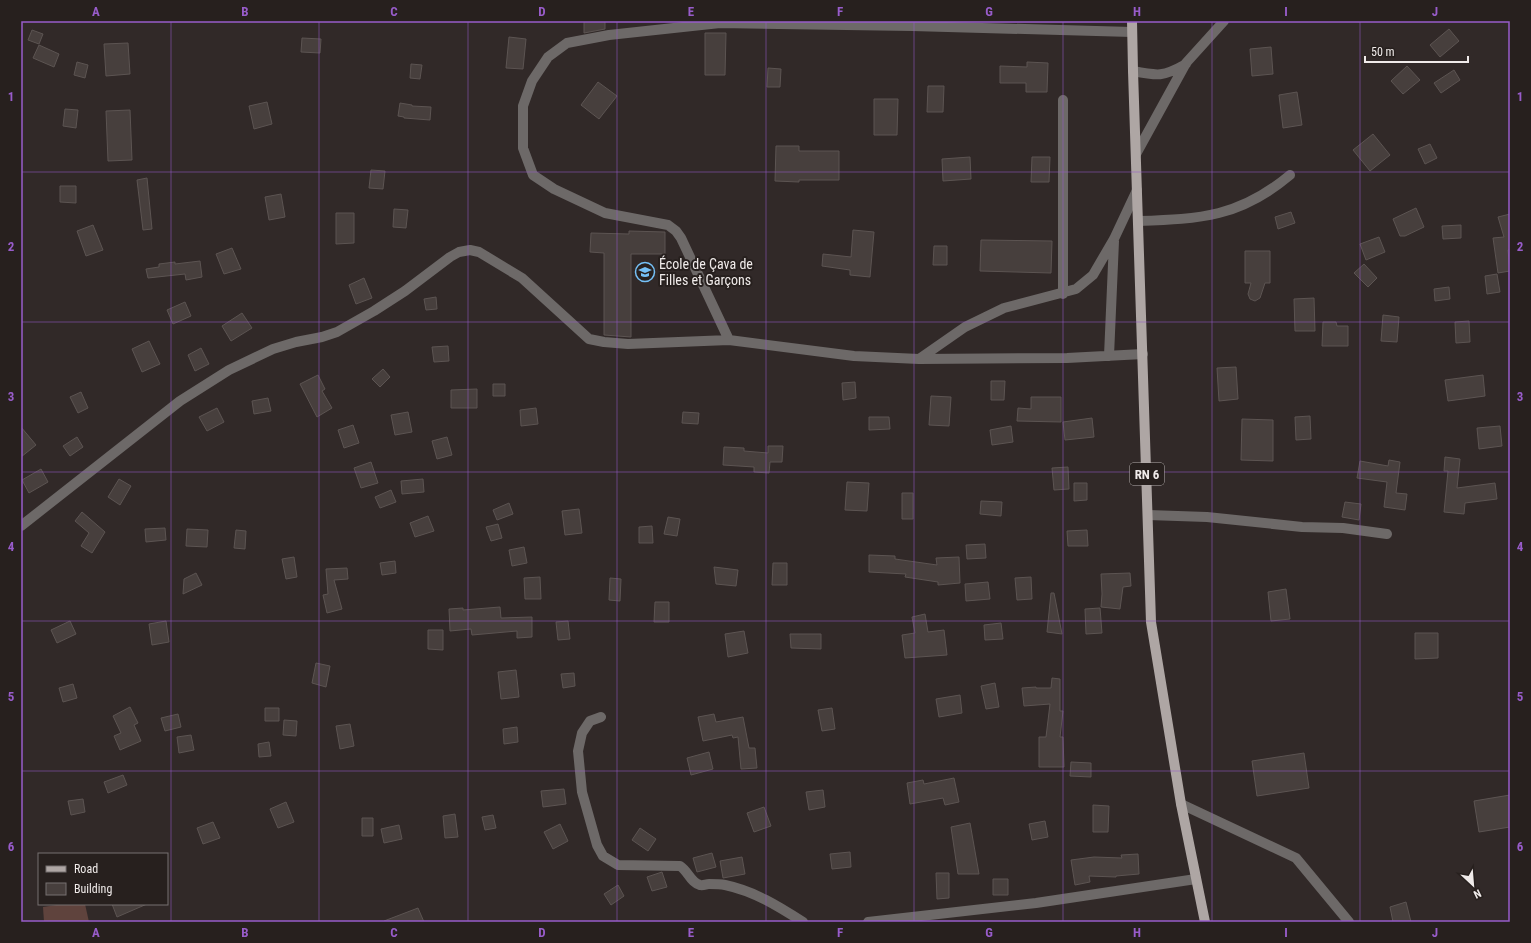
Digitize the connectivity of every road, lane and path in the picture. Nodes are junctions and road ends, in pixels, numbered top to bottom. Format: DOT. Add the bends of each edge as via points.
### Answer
graph roads {
  1 [pos="842,21"];
  2 [pos="1132,21"];
  3 [pos="1224,21"];
  4 [pos="796,23"];
  5 [pos="903,24"];
  6 [pos="851,26"];
  7 [pos="1079,26"];
  8 [pos="1132,32"];
  9 [pos="1186,63"];
  10 [pos="1132,71"];
  11 [pos="1063,100"];
  12 [pos="1136,154"];
  13 [pos="1290,175"];
  14 [pos="1137,190"];
  15 [pos="1138,221"];
  16 [pos="1114,239"];
  17 [pos="1063,294"];
  18 [pos="729,340"];
  19 [pos="1143,354"];
  20 [pos="1110,356"];
  21 [pos="919,359"];
  22 [pos="1148,515"];
  23 [pos="21,526"];
  24 [pos="1387,534"];
  25 [pos="601,717"];
  26 [pos="1181,804"];
  27 [pos="1196,879"];
  28 [pos="803,922"];
  29 [pos="868,922"];
  30 [pos="1205,922"];
  31 [pos="1349,922"];
  1 -- 6 [label="street"];
  2 -- 8 [label="main road, RN 6"];
  3 -- 9 [label="street"];
  4 -- 6 [label="street"];
  4 -- 18 [label="street" via="720,23 608,35 567,43 548,57 532,81 523,106 523,148 533,175 554,190 605,213 668,225 676,231"];
  5 -- 6 [label="street"];
  5 -- 7 [label="street"];
  7 -- 8 [label="street"];
  8 -- 10 [label="main road, RN 6"];
  9 -- 10 [label="street" via="1165,74"];
  9 -- 12 [label="street"];
  10 -- 12 [label="main road, RN 6"];
  11 -- 17 [label="street"];
  12 -- 14 [label="main road, RN 6"];
  13 -- 15 [label="street" via="1245,206 1223,213 1186,220"];
  14 -- 15 [label="main road, RN 6"];
  14 -- 16 [label="street"];
  15 -- 19 [label="main road, RN 6"];
  16 -- 17 [label="street" via="1093,276 1076,289"];
  16 -- 20 [label="street"];
  17 -- 21 [label="street" via="1004,308 965,327"];
  18 -- 21 [label="street" via="854,356"];
  18 -- 23 [label="street" via="628,344 589,339 522,278 478,252 459,252 399,295 354,323 322,337 273,349 228,370 202,386 180,400"];
  19 -- 20 [label="street"];
  19 -- 22 [label="main road, RN 6"];
  20 -- 21 [label="street"];
  22 -- 24 [label="street" via="1207,516"];
  22 -- 26 [label="main road, RN 6" via="1151,622"];
  25 -- 28 [label="street" via="590,721 582,733 578,751 582,792 597,845 603,856 618,865 680,866 700,885 725,885 746,892 773,903"];
  26 -- 27 [label="main road, RN 6"];
  26 -- 31 [label="street" via="1296,858"];
  27 -- 29 [label="street" via="1036,903"];
  27 -- 30 [label="main road, RN 6"];
}
